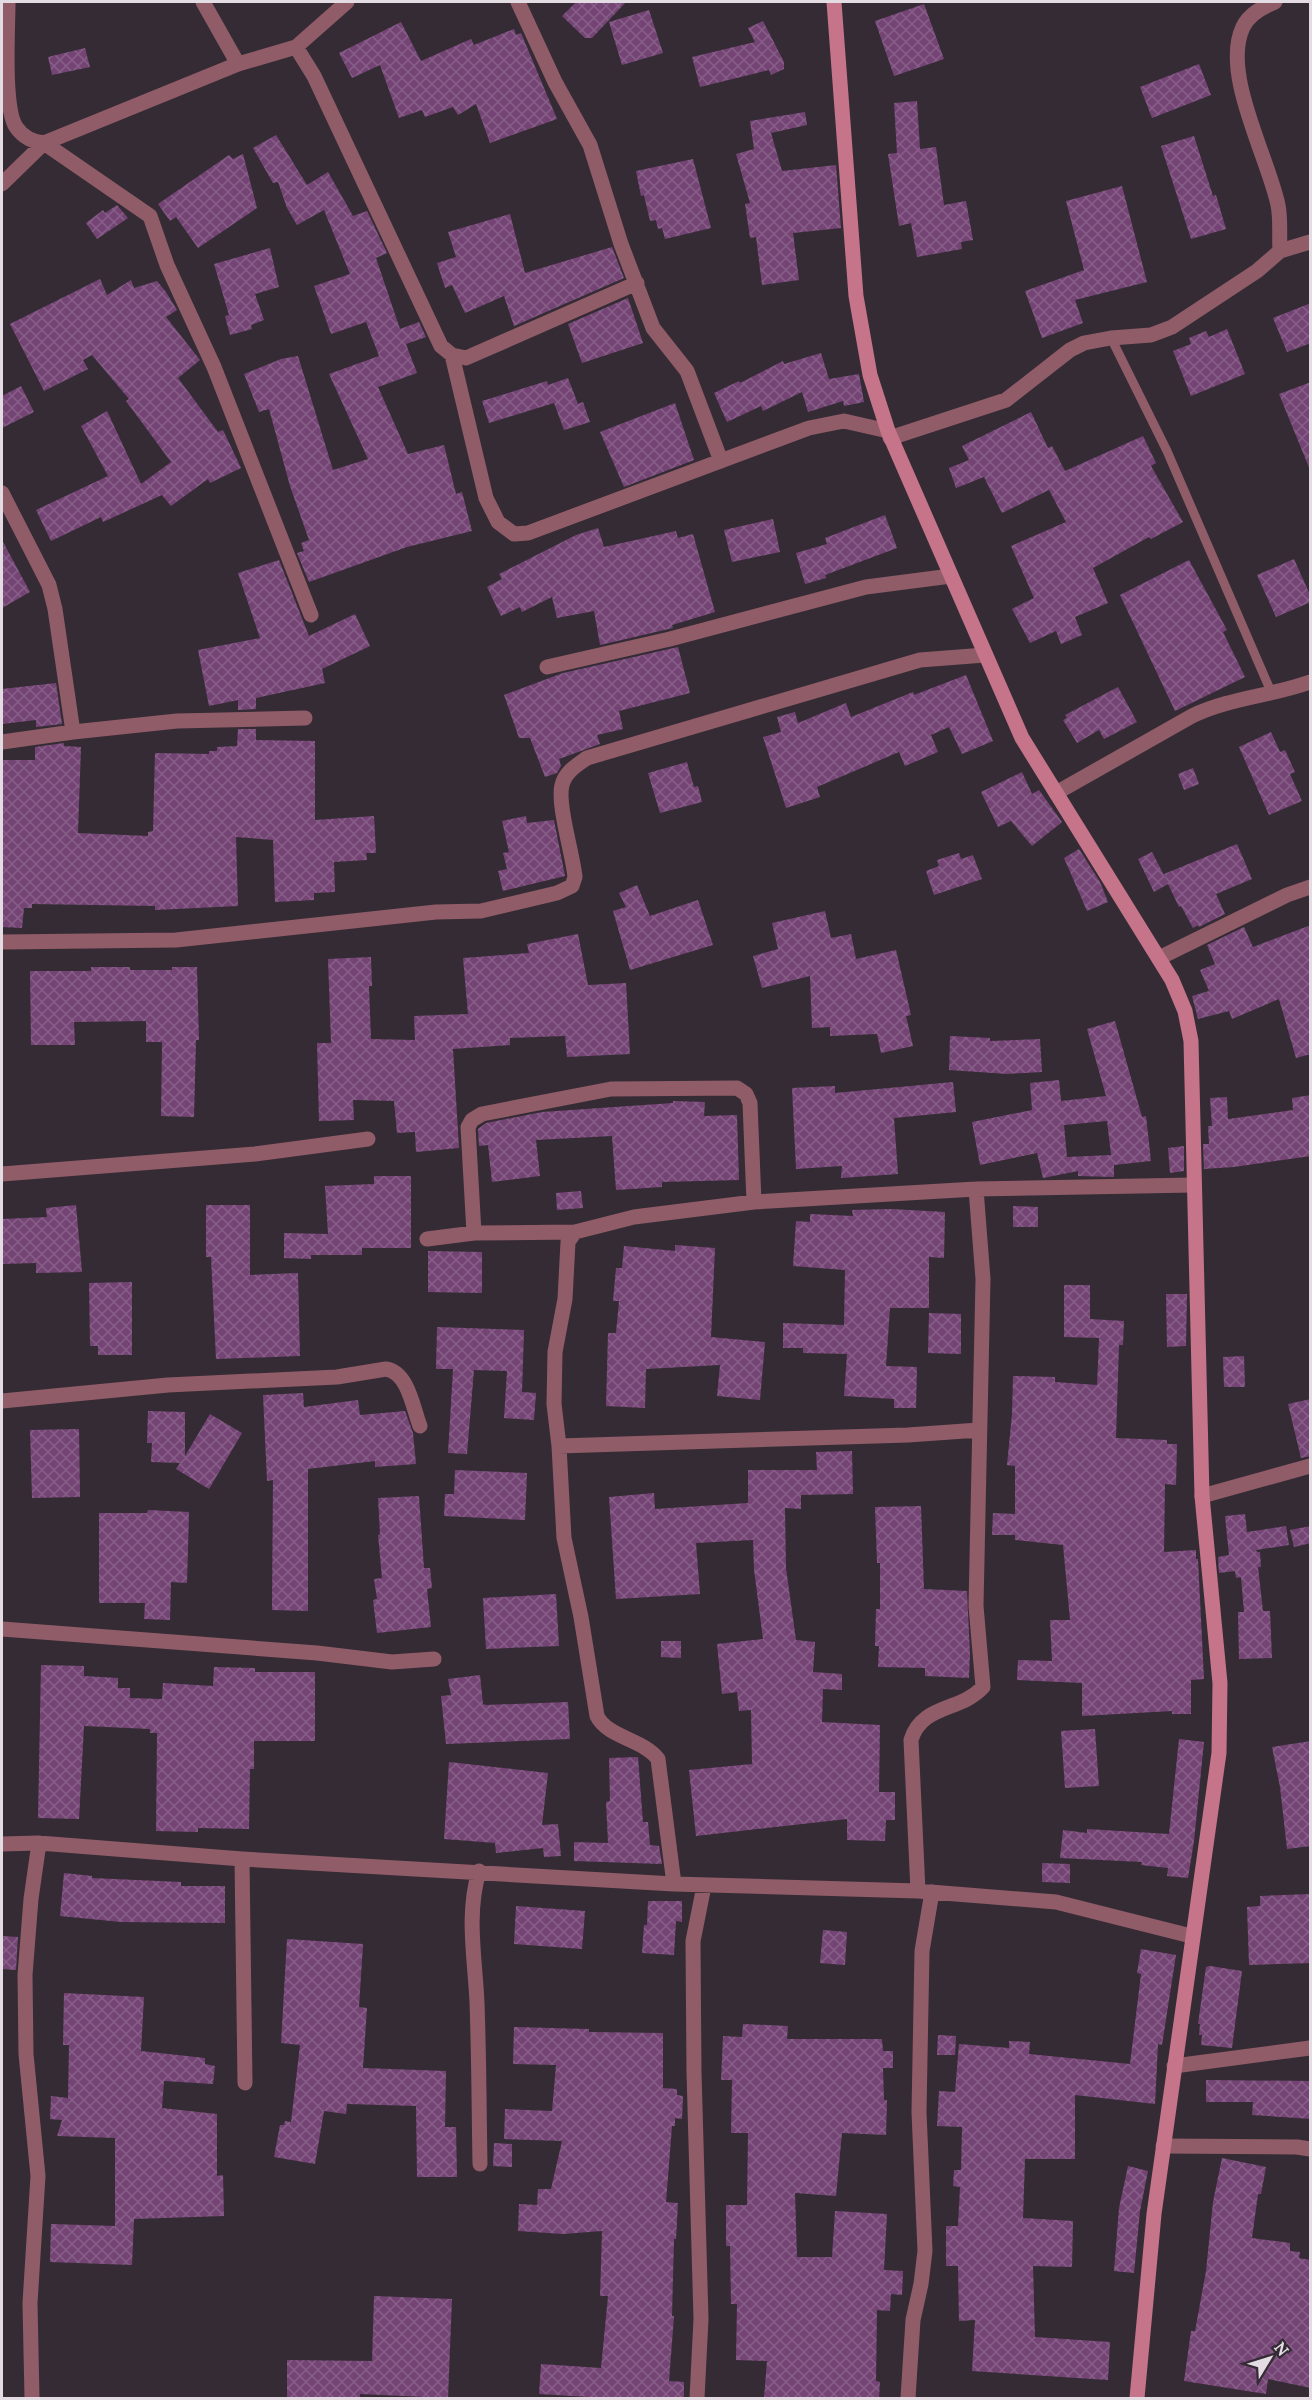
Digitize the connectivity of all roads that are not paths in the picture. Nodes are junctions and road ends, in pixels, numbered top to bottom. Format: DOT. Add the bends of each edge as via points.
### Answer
graph roads {
  1 [pos="8,2"];
  2 [pos="203,2"];
  3 [pos="347,2"];
  4 [pos="518,2"];
  5 [pos="834,2"];
  6 [pos="1275,2"];
  7 [pos="296,47"];
  8 [pos="238,64"];
  9 [pos="44,143"];
  10 [pos="2,184"];
  11 [pos="1311,242"];
  12 [pos="1280,251"];
  13 [pos="637,283"];
  14 [pos="1111,338"];
  15 [pos="452,355"];
  16 [pos="889,435"];
  17 [pos="720,461"];
  18 [pos="2,493"];
  19 [pos="951,576"];
  20 [pos="311,615"];
  21 [pos="985,655"];
  22 [pos="547,667"];
  23 [pos="1311,682"];
  24 [pos="1272,694"];
  25 [pos="305,718"];
  26 [pos="73,732"];
  27 [pos="2,742"];
  28 [pos="1056,793"];
  29 [pos="1311,887"];
  30 [pos="2,942"];
  31 [pos="1159,958"];
  32 [pos="368,1139"];
  33 [pos="2,1174"];
  34 [pos="1194,1185"];
  35 [pos="976,1189"];
  36 [pos="754,1202"];
  37 [pos="575,1232"];
  38 [pos="474,1233"];
  39 [pos="427,1239"];
  40 [pos="2,1401"];
  41 [pos="420,1426"];
  42 [pos="979,1430"];
  43 [pos="559,1446"];
  44 [pos="1311,1466"];
  45 [pos="1202,1496"];
  46 [pos="2,1629"];
  47 [pos="434,1659"];
  48 [pos="39,1843"];
  49 [pos="2,1844"];
  50 [pos="243,1859"];
  51 [pos="479,1871"];
  52 [pos="674,1884"];
  53 [pos="704,1886"];
  54 [pos="925,1892"];
  55 [pos="1191,1936"];
  56 [pos="1311,2048"];
  57 [pos="1174,2066"];
  58 [pos="245,2083"];
  59 [pos="1163,2146"];
  60 [pos="1311,2149"];
  61 [pos="480,2163"];
  62 [pos="32,2398"];
  63 [pos="697,2398"];
  64 [pos="908,2398"];
  65 [pos="1137,2398"];
  1 -- 9 [label="street" via="9,108 21,134"];
  2 -- 8 [label="street"];
  3 -- 7 [label="street"];
  4 -- 13 [label="street" via="590,145"];
  5 -- 16 [label="street" via="856,296 870,375"];
  6 -- 12 [label="street" via="1258,10 1243,26 1237,65 1278,207"];
  7 -- 8 [label="street"];
  7 -- 15 [label="street" via="314,76 441,346"];
  8 -- 9 [label="street"];
  9 -- 10 [label="street"];
  9 -- 20 [label="street" via="150,216"];
  11 -- 12 [label="street"];
  12 -- 14 [label="street" via="1257,271 1172,327 1151,335"];
  13 -- 15 [label="street" via="466,358"];
  13 -- 17 [label="street" via="653,328 687,371"];
  14 -- 16 [label="street" via="1084,343 1070,351 1006,400"];
  14 -- 24 [label="lane" via="1167,451"];
  15 -- 17 [label="street" via="486,498 498,522 514,534 528,533"];
  16 -- 17 [label="street" via="844,421 809,428"];
  16 -- 19 [label="street"];
  18 -- 26 [label="street" via="49,585"];
  19 -- 21 [label="street"];
  19 -- 22 [label="street" via="866,587"];
  21 -- 28 [label="street" via="1022,738"];
  21 -- 30 [label="street" via="920,660 587,758 570,770 562,784 575,877 572,886 557,893 481,911 436,912 176,940"];
  23 -- 24 [label="street"];
  24 -- 28 [label="street" via="1214,705"];
  25 -- 26 [label="street" via="177,721"];
  26 -- 27 [label="street"];
  28 -- 31 [label="street"];
  29 -- 31 [label="street"];
  31 -- 34 [label="street" via="1185,1011 1191,1041"];
  32 -- 33 [label="street" via="255,1154"];
  34 -- 35 [label="street"];
  34 -- 45 [label="street"];
  35 -- 36 [label="street"];
  35 -- 42 [label="street" via="983,1280"];
  36 -- 37 [label="street" via="634,1217"];
  36 -- 38 [label="street" via="750,1103 746,1094 737,1088 611,1089 482,1114 472,1120 468,1127"];
  37 -- 38 [label="street"];
  37 -- 43 [label="street" via="568,1242 565,1299 555,1352 554,1404"];
  38 -- 39 [label="street"];
  40 -- 41 [label="street" via="168,1385 337,1377 386,1369 394,1370 403,1380"];
  42 -- 43 [label="street"];
  42 -- 54 [label="street" via="976,1606 983,1687 974,1696 923,1718 911,1740"];
  43 -- 52 [label="street" via="564,1538 597,1716 606,1726 651,1750 658,1759"];
  44 -- 45 [label="street"];
  45 -- 55 [label="street" via="1220,1683 1219,1741"];
  46 -- 47 [label="street" via="392,1662"];
  48 -- 49 [label="street"];
  48 -- 50 [label="street"];
  48 -- 62 [label="street" via="25,1975 26,2054 38,2176 30,2303"];
  50 -- 51 [label="street"];
  50 -- 58 [label="street"];
  51 -- 52 [label="street"];
  51 -- 61 [label="street" via="472,1895 472,1928"];
  52 -- 53 [label="street"];
  53 -- 54 [label="street"];
  53 -- 63 [label="street" via="693,1941 701,2319"];
  54 -- 55 [label="street" via="1056,1902"];
  54 -- 64 [label="street" via="919,2112 925,2251 913,2320"];
  55 -- 57 [label="street"];
  56 -- 57 [label="street"];
  57 -- 59 [label="street"];
  59 -- 60 [label="street"];
  59 -- 65 [label="street"];
}
